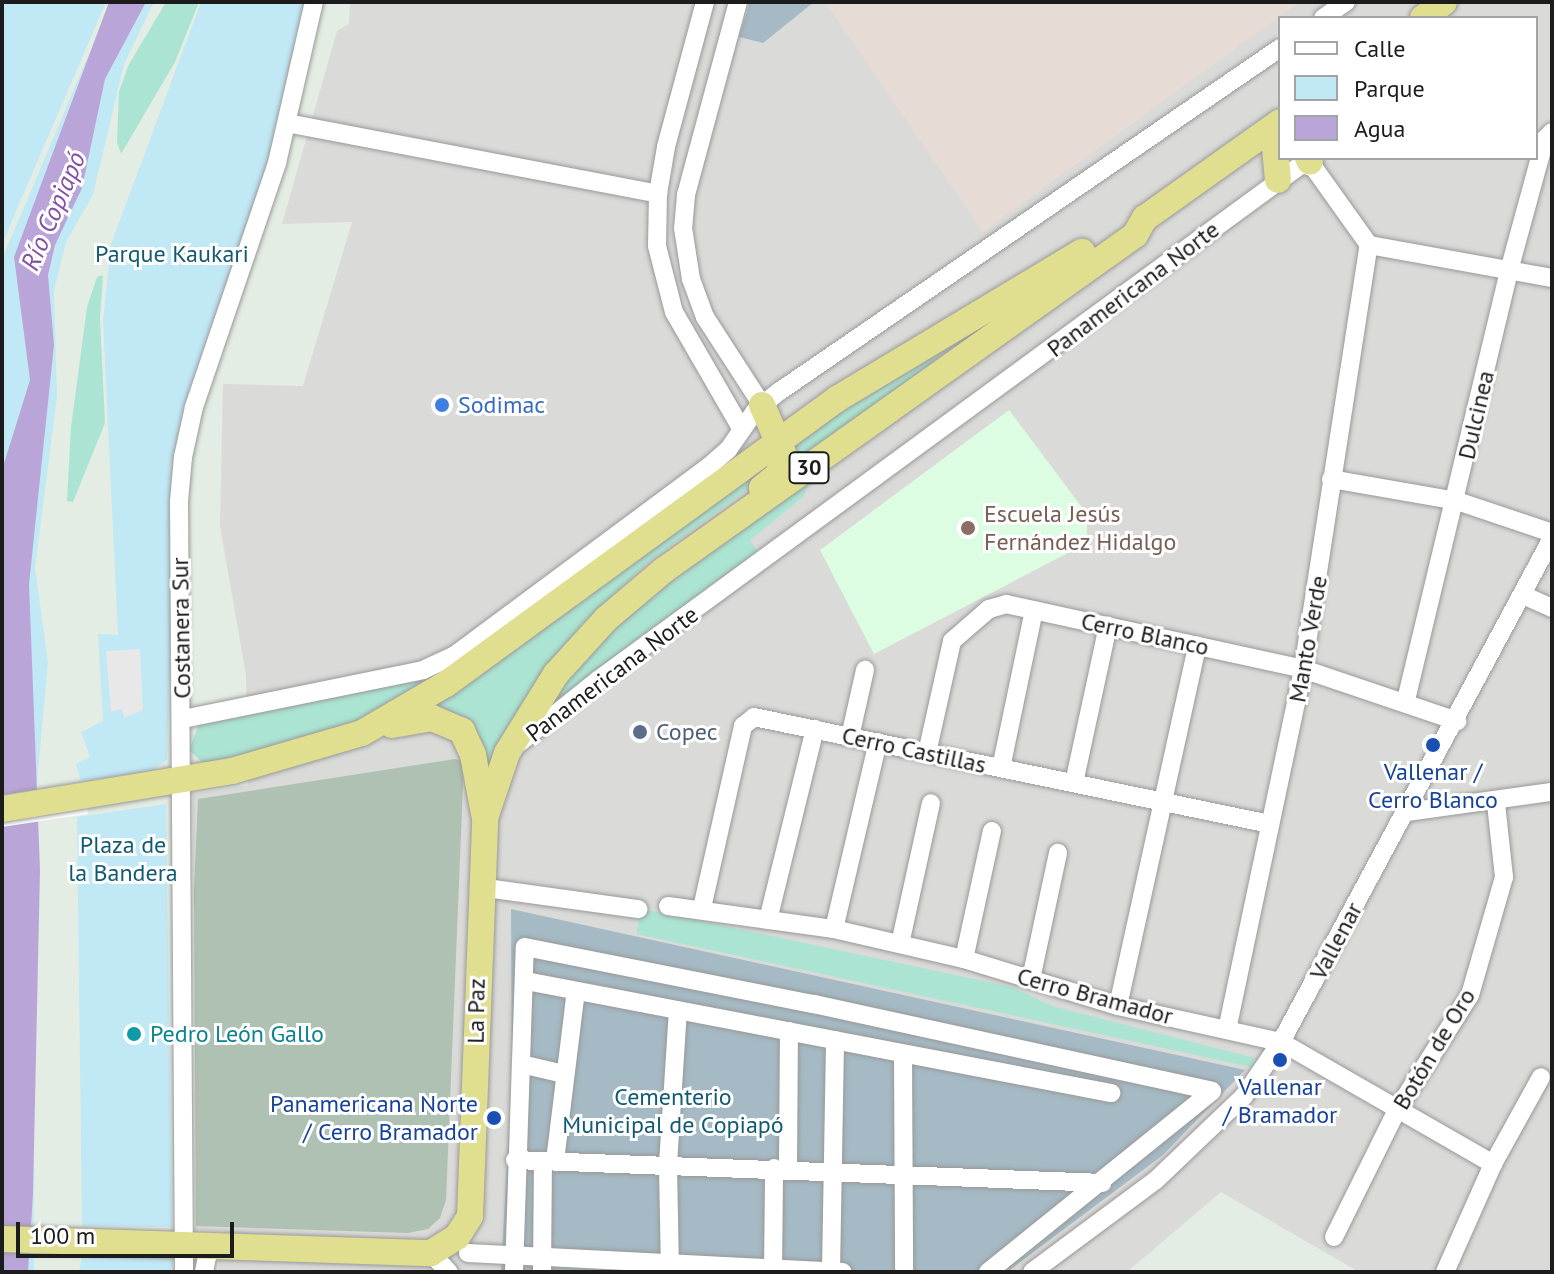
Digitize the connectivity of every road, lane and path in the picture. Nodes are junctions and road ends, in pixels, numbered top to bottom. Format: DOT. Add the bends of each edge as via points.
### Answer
graph roads {
  1 [pos="314,2"];
  2 [pos="705,2"];
  3 [pos="1346,2"];
  4 [pos="1444,2"];
  5 [pos="735,4"];
  6 [pos="1326,16"];
  7 [pos="1426,16"];
  8 [pos="1278,49"];
  9 [pos="287,123"];
  10 [pos="1274,127"];
  11 [pos="1552,132"];
  12 [pos="1309,160"];
  13 [pos="1278,180"];
  14 [pos="658,194"];
  15 [pos="1145,218"];
  16 [pos="1369,245"];
  17 [pos="1510,267"];
  18 [pos="1552,278"];
  19 [pos="725,352"];
  20 [pos="705,363"];
  21 [pos="762,405"];
  22 [pos="742,430"];
  23 [pos="781,439"];
  24 [pos="1331,479"];
  25 [pos="1457,501"];
  26 [pos="718,532"];
  27 [pos="1552,536"];
  28 [pos="617,538"];
  29 [pos="1525,596"];
  30 [pos="1552,608"];
  31 [pos="550,610"];
  32 [pos="1034,610"];
  33 [pos="1108,626"];
  34 [pos="1197,646"];
  35 [pos="1303,669"];
  36 [pos="865,670"];
  37 [pos="1406,700"];
  38 [pos="183,719"];
  39 [pos="1457,721"];
  40 [pos="815,729"];
  41 [pos="362,733"];
  42 [pos="850,737"];
  43 [pos="878,742"];
  44 [pos="507,753"];
  45 [pos="927,753"];
  46 [pos="1001,768"];
  47 [pos="181,782"];
  48 [pos="1074,783"];
  49 [pos="1552,792"];
  50 [pos="1163,802"];
  51 [pos="931,803"];
  52 [pos="1496,803"];
  53 [pos="2,809"];
  54 [pos="1407,812"];
  55 [pos="485,818"];
  56 [pos="1270,824"];
  57 [pos="992,831"];
  58 [pos="1058,853"];
  59 [pos="479,887"];
  60 [pos="668,906"];
  61 [pos="702,908"];
  62 [pos="638,909"];
  63 [pos="768,920"];
  64 [pos="834,929"];
  65 [pos="900,944"];
  66 [pos="964,959"];
  67 [pos="1031,979"];
  68 [pos="526,981"];
  69 [pos="576,991"];
  70 [pos="1118,1006"];
  71 [pos="678,1010"];
  72 [pos="1227,1030"];
  73 [pos="789,1031"];
  74 [pos="835,1040"];
  75 [pos="1281,1042"];
  76 [pos="903,1055"];
  77 [pos="521,1064"];
  78 [pos="564,1074"];
  79 [pos="1541,1077"];
  80 [pos="1111,1093"];
  81 [pos="1397,1110"];
  82 [pos="515,1160"];
  83 [pos="549,1161"];
  84 [pos="668,1164"];
  85 [pos="1493,1164"];
  86 [pos="781,1168"];
  87 [pos="832,1171"];
  88 [pos="905,1173"];
  89 [pos="1103,1183"];
  90 [pos="470,1216"];
  91 [pos="1334,1237"];
  92 [pos="2,1239"];
  93 [pos="188,1243"];
  94 [pos="219,1243"];
  95 [pos="431,1253"];
  96 [pos="467,1263"];
  97 [pos="514,1263"];
  98 [pos="542,1264"];
  99 [pos="670,1266"];
  100 [pos="773,1270"];
  101 [pos="835,1271"];
  102 [pos="184,1272"];
  103 [pos="204,1272"];
  104 [pos="449,1272"];
  105 [pos="904,1272"];
  106 [pos="988,1272"];
  107 [pos="1032,1272"];
  108 [pos="1445,1272"];
  1 -- 9 [label="street, Costanera Sur"];
  2 -- 14 [label="street"];
  3 -- 6 [label="street"];
  4 -- 7 [label="highway"];
  5 -- 19 [label="street" via="683,213 691,279"];
  8 -- 21 [label="street"];
  9 -- 14 [label="street"];
  9 -- 38 [label="street, Costanera Sur" via="194,407 183,457"];
  10 -- 13 [label="highway"];
  10 -- 15 [label="highway, Panamericana Norte / 30"];
  11 -- 17 [label="street, Dulcinea" via="1545,139"];
  12 -- 13 [label="street, Panamericana Norte"];
  12 -- 16 [label="street"];
  13 -- 44 [label="street, Panamericana Norte" via="598,680"];
  14 -- 20 [label="street" via="657,246 665,286"];
  15 -- 23 [label="highway, Panamericana Norte / 30" via="1125,222 1021,293 864,381"];
  15 -- 26 [label="highway, Panamericana Norte / 30" via="1135,235"];
  16 -- 17 [label="street"];
  16 -- 24 [label="street, Manto Verde"];
  17 -- 18 [label="street"];
  17 -- 25 [label="street, Dulcinea"];
  19 -- 20 [label="street"];
  19 -- 21 [label="street"];
  20 -- 22 [label="street"];
  21 -- 22 [label="street"];
  21 -- 23 [label="highway"];
  22 -- 28 [label="street" via="717,460"];
  23 -- 26 [label="highway" via="779,474 724,518"];
  23 -- 31 [label="highway, Panamericana Norte / 30"];
  24 -- 25 [label="street"];
  24 -- 35 [label="street, Manto Verde"];
  25 -- 27 [label="street"];
  25 -- 37 [label="street, Dulcinea"];
  26 -- 44 [label="highway, Panamericana Norte / 30" via="631,596 577,647"];
  27 -- 29 [label="street, Vallenar"];
  28 -- 31 [label="highway"];
  28 -- 38 [label="street" via="455,655 423,670"];
  29 -- 30 [label="street"];
  29 -- 39 [label="street, Vallenar"];
  31 -- 41 [label="highway, Panamericana Norte / 30" via="446,684"];
  32 -- 33 [label="street, Cerro Blanco"];
  32 -- 45 [label="street, Cerro Blanco" via="1006,604 956,632"];
  32 -- 46 [label="street"];
  33 -- 34 [label="street, Cerro Blanco"];
  33 -- 48 [label="street"];
  34 -- 35 [label="street, Cerro Blanco"];
  34 -- 50 [label="street"];
  35 -- 37 [label="street, Cerro Blanco"];
  35 -- 56 [label="street, Manto Verde"];
  36 -- 42 [label="street"];
  37 -- 39 [label="street, Cerro Blanco"];
  38 -- 47 [label="street, Costanera Sur"];
  39 -- 54 [label="street, Vallenar"];
  40 -- 42 [label="street, Cerro Castillas"];
  40 -- 61 [label="street, Cerro Castillas" via="754,717 743,726"];
  40 -- 63 [label="street"];
  41 -- 47 [label="highway, Panamericana Norte / 30" via="274,762"];
  41 -- 55 [label="highway" via="415,720 449,722 471,745"];
  42 -- 43 [label="street, Cerro Castillas"];
  43 -- 45 [label="street, Cerro Castillas"];
  43 -- 64 [label="street"];
  44 -- 55 [label="highway, La Paz / 30"];
  45 -- 46 [label="street, Cerro Castillas"];
  46 -- 48 [label="street, Cerro Castillas"];
  47 -- 53 [label="highway, Panamericana Norte / 30"];
  47 -- 93 [label="street, Costanera Sur"];
  48 -- 50 [label="street, Cerro Castillas"];
  49 -- 52 [label="street"];
  50 -- 56 [label="street, Cerro Castillas"];
  50 -- 70 [label="street"];
  51 -- 65 [label="street"];
  52 -- 54 [label="street"];
  52 -- 81 [label="street, Botón de Oro" via="1504,877 1486,947 1470,995"];
  54 -- 75 [label="street, Vallenar"];
  55 -- 59 [label="highway, La Paz / 30"];
  56 -- 72 [label="street, Manto Verde"];
  57 -- 66 [label="street"];
  58 -- 67 [label="street"];
  59 -- 62 [label="street"];
  59 -- 90 [label="highway, La Paz / 30"];
  60 -- 61 [label="street, Cerro Bramador"];
  61 -- 63 [label="street, Cerro Bramador"];
  63 -- 64 [label="street, Cerro Bramador"];
  64 -- 65 [label="street, Cerro Bramador"];
  65 -- 66 [label="street, Cerro Bramador"];
  66 -- 67 [label="street, Cerro Bramador"];
  67 -- 70 [label="street, Cerro Bramador"];
  68 -- 69 [label="street"];
  68 -- 77 [label="street"];
  68 -- 89 [label="street" via="525,947 1212,1091"];
  69 -- 71 [label="street"];
  69 -- 78 [label="street"];
  70 -- 72 [label="street, Cerro Bramador"];
  71 -- 73 [label="street"];
  71 -- 84 [label="street"];
  72 -- 75 [label="street, Cerro Bramador"];
  73 -- 74 [label="street"];
  73 -- 86 [label="street"];
  74 -- 76 [label="street"];
  74 -- 87 [label="street"];
  75 -- 81 [label="street, Cerro Bramador"];
  75 -- 107 [label="street, Vallenar" via="1244,1096 1202,1141"];
  76 -- 80 [label="street"];
  76 -- 88 [label="street"];
  77 -- 78 [label="street"];
  77 -- 82 [label="street"];
  78 -- 83 [label="street"];
  79 -- 85 [label="street"];
  81 -- 85 [label="street, Cerro Bramador"];
  81 -- 91 [label="street, Botón de Oro"];
  82 -- 83 [label="street"];
  82 -- 97 [label="street"];
  83 -- 84 [label="street"];
  83 -- 98 [label="street"];
  84 -- 86 [label="street"];
  84 -- 99 [label="street"];
  85 -- 108 [label="street"];
  86 -- 87 [label="street"];
  86 -- 100 [label="street"];
  87 -- 88 [label="street"];
  87 -- 101 [label="street"];
  88 -- 89 [label="street"];
  88 -- 105 [label="street"];
  89 -- 106 [label="street"];
  90 -- 95 [label="highway" via="457,1237"];
  90 -- 96 [label="street, La Paz"];
  92 -- 93 [label="highway"];
  93 -- 94 [label="highway"];
  93 -- 102 [label="street, Costanera Sur"];
  94 -- 95 [label="highway"];
  94 -- 103 [label="street" via="207,1256"];
  95 -- 104 [label="street"];
  96 -- 97 [label="street"];
  97 -- 98 [label="street"];
  98 -- 99 [label="street"];
  99 -- 100 [label="street"];
  100 -- 101 [label="street"];
}
